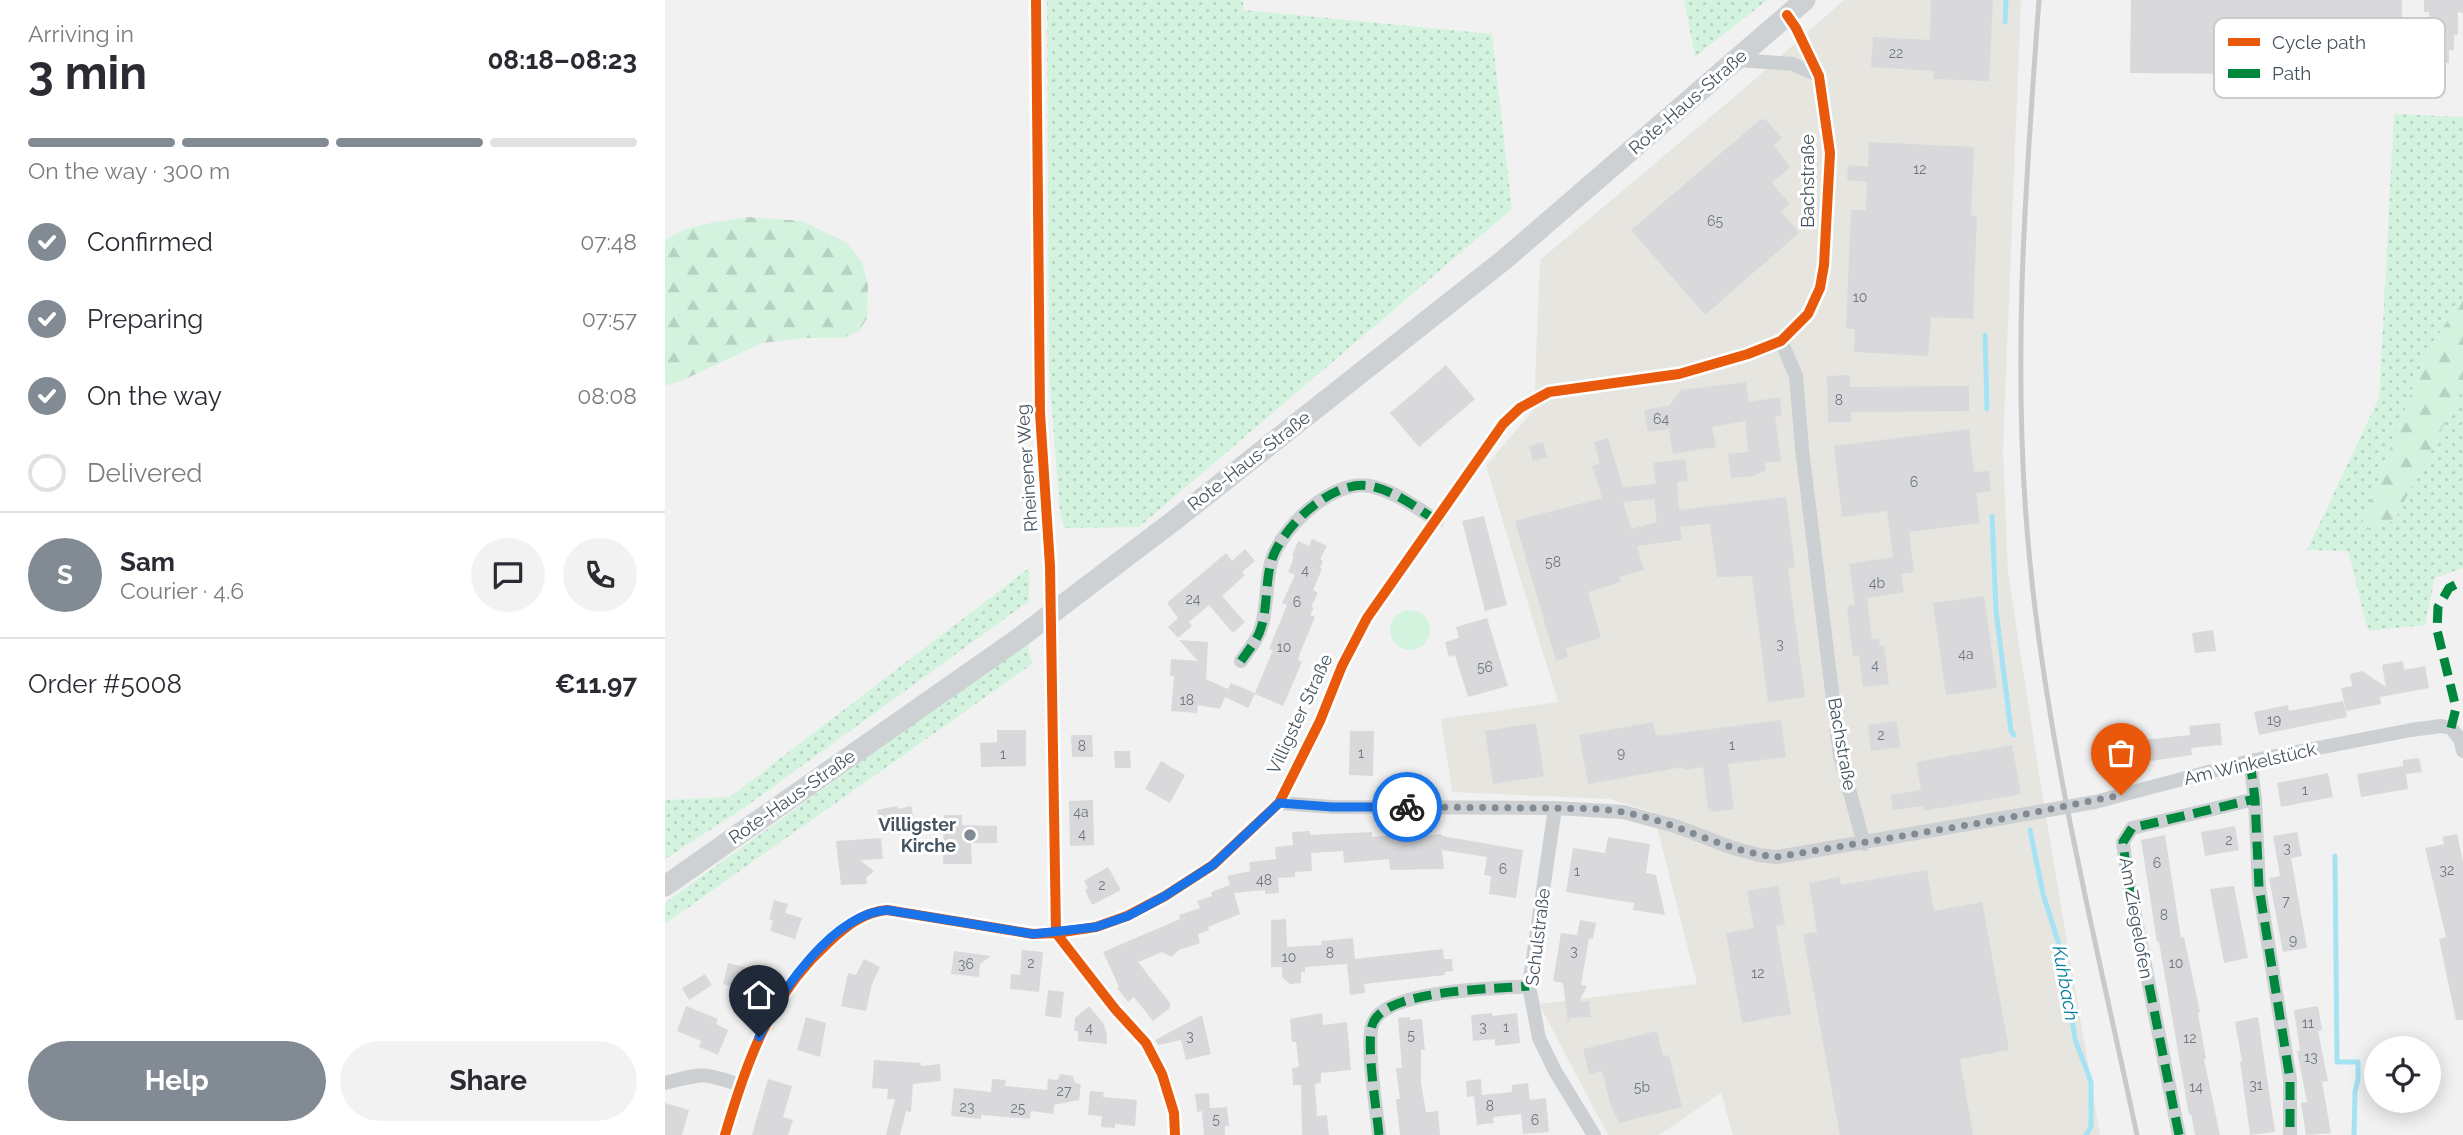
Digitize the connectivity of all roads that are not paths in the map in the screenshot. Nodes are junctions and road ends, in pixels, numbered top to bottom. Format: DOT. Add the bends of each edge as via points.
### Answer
graph roads {
  1 [pos="1036,0"];
  2 [pos="1805,0"];
  3 [pos="1787,15"];
  4 [pos="1737,60"];
  5 [pos="1819,76"];
  6 [pos="1781,341"];
  7 [pos="1437,521"];
  8 [pos="1241,661"];
  9 [pos="2463,751"];
  10 [pos="2250,761"];
  11 [pos="2255,799"];
  12 [pos="1279,803"];
  13 [pos="1555,808"];
  14 [pos="1864,844"];
  15 [pos="665,886"];
  16 [pos="1056,933"];
  17 [pos="1529,986"];
  18 [pos="665,1083"];
  19 [pos="740,1085"];
  20 [pos="725,1135"];
  21 [pos="1175,1135"];
  22 [pos="1379,1135"];
  23 [pos="1594,1135"];
  24 [pos="2179,1135"];
  25 [pos="2290,1135"];
  1 -- 16 [label="street, Rheinener Weg" via="1040,413 1049,566"];
  2 -- 3 [label="main road, Rote-Haus-Straße"];
  3 -- 4 [label="main road, Rote-Haus-Straße"];
  3 -- 5 [label="street, Bachstraße"];
  4 -- 5 [label="street" via="1793,64"];
  4 -- 15 [label="main road, Rote-Haus-Straße" via="1505,258 1175,519 1022,636"];
  5 -- 6 [label="street, Bachstraße" via="1829,153 1824,265 1808,314"];
  6 -- 7 [label="street, Villigster Straße" via="1679,374 1549,392 1503,424"];
  6 -- 14 [label="street, Bachstraße" via="1796,376 1840,756"];
  7 -- 8 [label="street" via="1398,496 1369,486 1347,488 1320,501 1285,531 1272,560 1261,631"];
  7 -- 12 [label="street, Villigster Straße" via="1367,618"];
  9 -- 10 [label="street, Am Winkelstück" via="2452,729 2441,726"];
  10 -- 11 [label="street"];
  10 -- 14 [label="street, Am Winkelstück" via="2095,802"];
  11 -- 24 [label="street, Am Ziegelofen" via="2131,828 2123,842"];
  11 -- 25 [label="street" via="2259,887 2290,1079"];
  12 -- 13 [label="street, Am Winkelstück"];
  12 -- 16 [label="street, Villigster Straße" via="1213,865 1165,896 1096,927"];
  13 -- 14 [label="street, Am Winkelstück" via="1650,818 1759,855 1790,856"];
  13 -- 17 [label="street, Schulstraße"];
  16 -- 19 [label="street, Villigster Straße" via="1033,934 874,911 843,928 786,990 767,1020"];
  16 -- 21 [label="street" via="1146,1043 1166,1087"];
  17 -- 22 [label="street" via="1428,996 1384,1011 1373,1022 1370,1040"];
  17 -- 23 [label="street, Schulstraße" via="1539,1038"];
  18 -- 19 [label="street" via="699,1074"];
  19 -- 20 [label="street, Villigster Straße"];
}
